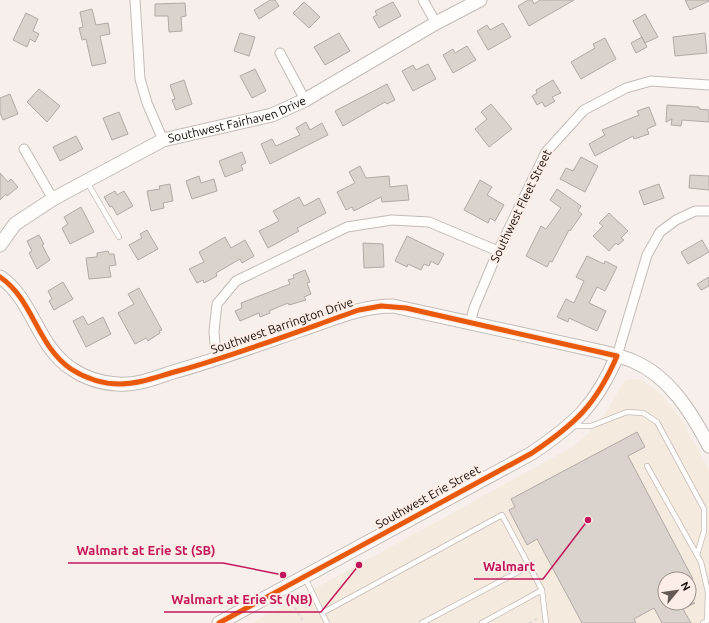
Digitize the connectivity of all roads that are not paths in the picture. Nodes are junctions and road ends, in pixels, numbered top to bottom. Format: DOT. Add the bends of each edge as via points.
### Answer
graph roads {
  1 [pos="135,0"];
  2 [pos="423,0"];
  3 [pos="480,0"];
  4 [pos="436,23"];
  5 [pos="280,52"];
  6 [pos="709,85"];
  7 [pos="305,100"];
  8 [pos="164,140"];
  9 [pos="24,149"];
  10 [pos="86,181"];
  11 [pos="53,200"];
  12 [pos="709,211"];
  13 [pos="119,237"];
  14 [pos="0,245"];
  15 [pos="498,251"];
  16 [pos="0,277"];
  17 [pos="470,323"];
  18 [pos="617,356"];
  19 [pos="220,358"];
  20 [pos="570,426"];
  21 [pos="709,446"];
  22 [pos="647,466"];
  23 [pos="697,555"];
  24 [pos="529,566"];
  25 [pos="304,576"];
  26 [pos="542,590"];
  27 [pos="322,613"];
  28 [pos="219,623"];
  29 [pos="327,623"];
  30 [pos="422,623"];
  31 [pos="482,623"];
  32 [pos="546,623"];
  33 [pos="703,623"];
  1 -- 8 [label="street" via="140,79 147,103"];
  2 -- 4 [label="street"];
  3 -- 4 [label="street, Southwest Fairhaven Drive"];
  4 -- 7 [label="street, Southwest Fairhaven Drive"];
  5 -- 7 [label="street"];
  6 -- 15 [label="street, Southwest Fleet Street" via="651,81 626,88 584,110 546,152"];
  7 -- 8 [label="street, Southwest Fairhaven Drive" via="272,115"];
  8 -- 10 [label="street, Southwest Fairhaven Drive"];
  9 -- 11 [label="street"];
  10 -- 11 [label="street, Southwest Fairhaven Drive"];
  10 -- 13 [label="lane"];
  11 -- 14 [label="street, Southwest Fairhaven Drive" via="14,224"];
  12 -- 18 [label="street, Southwest Erie Street" via="695,211 676,220 660,232 647,255"];
  15 -- 17 [label="street, Southwest Fleet Street"];
  15 -- 19 [label="street" via="429,222 392,220 348,227 236,281 217,304 214,331 215,345"];
  16 -- 19 [label="street, Southwest Barrington Drive" via="10,284 21,298 46,343 57,357 70,369 86,377 101,382 134,383"];
  17 -- 18 [label="street, Southwest Barrington Drive"];
  17 -- 19 [label="street, Southwest Barrington Drive" via="400,307 369,307"];
  18 -- 20 [label="street, Southwest Erie Street" via="601,391"];
  18 -- 21 [label="street, Southwest Barrington Drive" via="643,367 669,387 684,403"];
  20 -- 23 [label="lane" via="591,426 627,412 643,413 657,422 704,509 704,531"];
  20 -- 25 [label="street, Southwest Erie Street" via="532,453"];
  22 -- 23 [label="lane"];
  23 -- 33 [label="lane" via="708,592 707,621"];
  24 -- 26 [label="lane"];
  24 -- 27 [label="lane" via="502,515"];
  24 -- 30 [label="lane"];
  25 -- 27 [label="lane"];
  25 -- 28 [label="street, Southwest Erie Street"];
  26 -- 31 [label="lane"];
  26 -- 32 [label="lane"];
  27 -- 29 [label="lane"];
}
